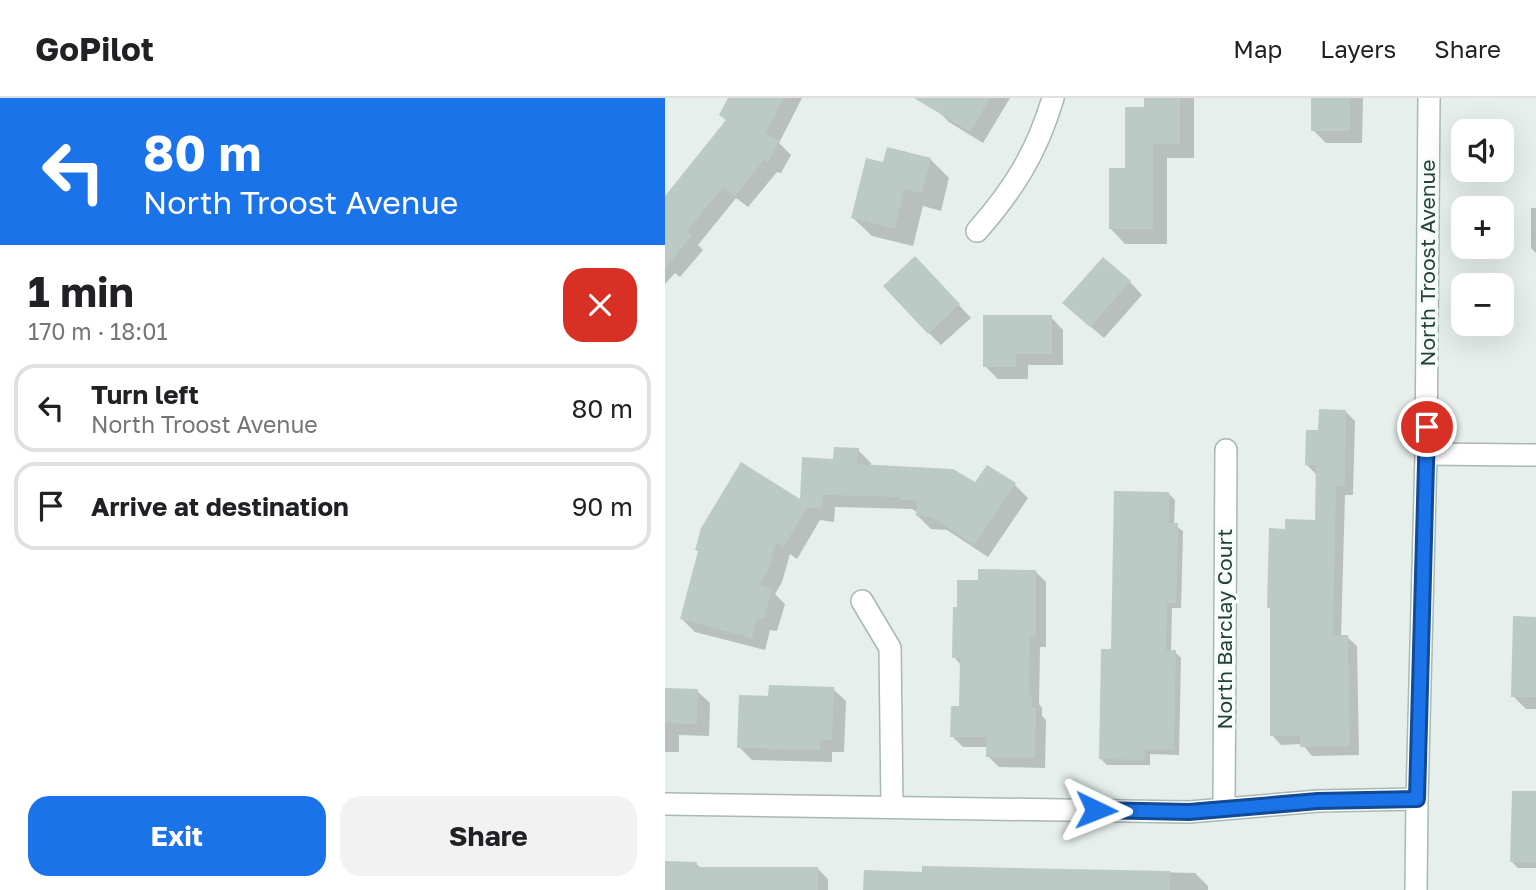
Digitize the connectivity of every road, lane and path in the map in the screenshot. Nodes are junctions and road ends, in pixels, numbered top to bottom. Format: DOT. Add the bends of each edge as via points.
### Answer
graph roads {
  1 [pos="1053,98"];
  2 [pos="1429,98"];
  3 [pos="977,231"];
  4 [pos="1226,450"];
  5 [pos="1426,454"];
  6 [pos="1536,455"];
  7 [pos="862,601"];
  8 [pos="1417,799"];
  9 [pos="665,804"];
  10 [pos="892,806"];
  11 [pos="1224,808"];
  12 [pos="1416,890"];
  1 -- 3 [label="street" via="1026,167"];
  2 -- 5 [label="street, North Troost Avenue"];
  4 -- 11 [label="street, North Barclay Court"];
  5 -- 6 [label="street"];
  5 -- 8 [label="street, North Troost Avenue"];
  7 -- 10 [label="street" via="890,648"];
  8 -- 11 [label="street"];
  8 -- 12 [label="street, North Troost Avenue"];
  9 -- 10 [label="street"];
  10 -- 11 [label="street" via="1189,812"];
}
